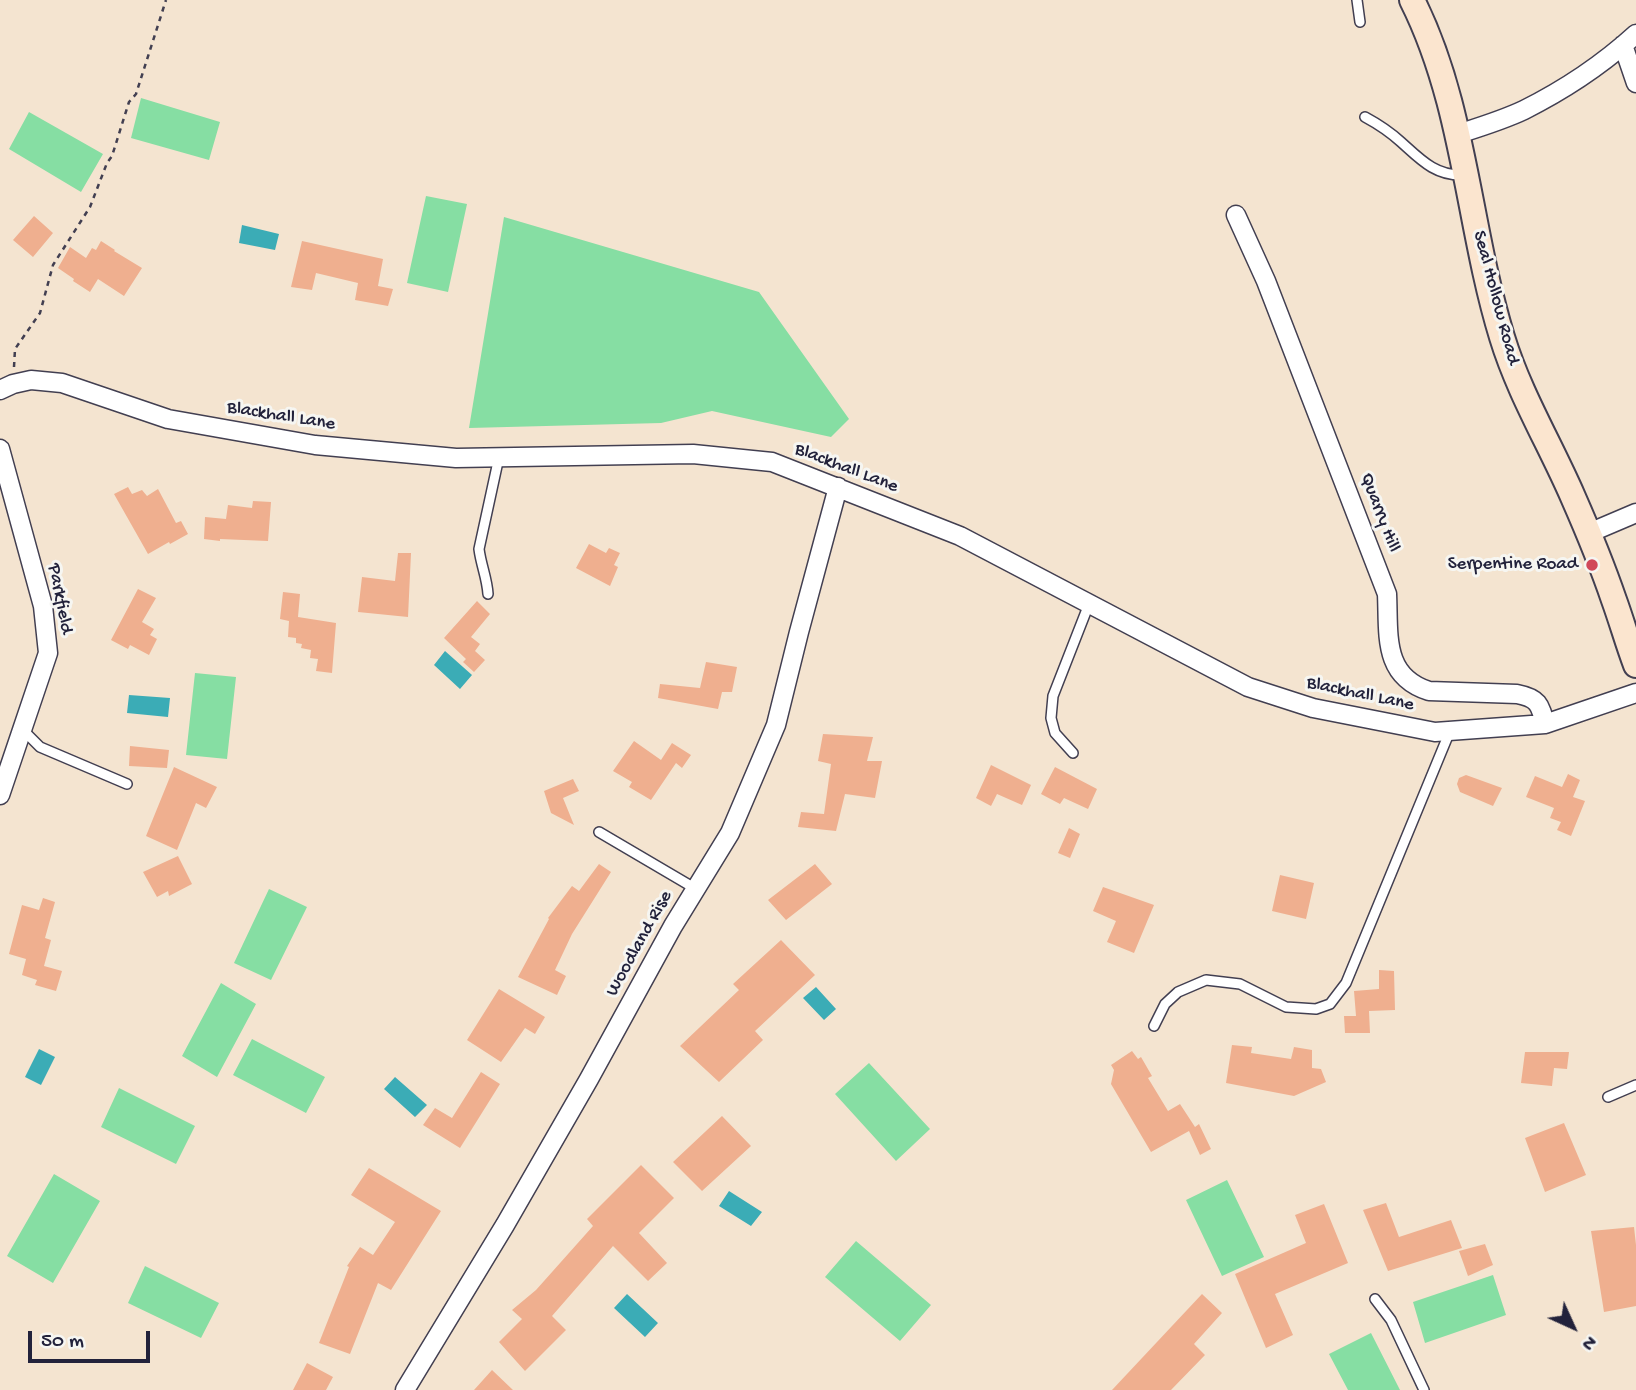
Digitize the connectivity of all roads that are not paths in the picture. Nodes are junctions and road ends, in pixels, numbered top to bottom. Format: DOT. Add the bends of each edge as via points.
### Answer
graph roads {
  1 [pos="1357,0"];
  2 [pos="1412,0"];
  3 [pos="1360,22"];
  4 [pos="1630,40"];
  5 [pos="1636,83"];
  6 [pos="1365,117"];
  7 [pos="1458,134"];
  8 [pos="1465,174"];
  9 [pos="1236,215"];
  10 [pos="6,387"];
  11 [pos="0,449"];
  12 [pos="499,457"];
  13 [pos="838,487"];
  14 [pos="1636,513"];
  15 [pos="1589,533"];
  16 [pos="488,594"];
  17 [pos="1089,604"];
  18 [pos="1636,666"];
  19 [pos="1636,693"];
  20 [pos="1545,724"];
  21 [pos="23,730"];
  22 [pos="1450,731"];
  23 [pos="1073,753"];
  24 [pos="127,784"];
  25 [pos="0,795"];
  26 [pos="599,832"];
  27 [pos="696,889"];
  28 [pos="1154,1026"];
  29 [pos="1636,1085"];
  30 [pos="1608,1097"];
  31 [pos="1375,1299"];
  32 [pos="405,1390"];
  33 [pos="1424,1390"];
  1 -- 3 [label="lane"];
  2 -- 7 [label="main road, Seal Hollow Road"];
  4 -- 5 [label="street"];
  4 -- 7 [label="street" via="1551,95"];
  6 -- 8 [label="lane" via="1421,161 1438,170"];
  7 -- 8 [label="main road, Seal Hollow Road"];
  8 -- 15 [label="main road, Seal Hollow Road" via="1509,359"];
  9 -- 20 [label="street, Quarry Hill" via="1271,293 1387,594 1393,662 1408,681 1429,691 1530,696"];
  10 -- 12 [label="street, Blackhall Lane" via="31,380 62,383 169,419 315,445 456,458"];
  11 -- 21 [label="street, Parkfield" via="43,606 48,653"];
  12 -- 13 [label="street, Blackhall Lane" via="693,454 772,463"];
  12 -- 16 [label="lane" via="480,548"];
  13 -- 17 [label="street, Blackhall Lane" via="960,537"];
  13 -- 27 [label="street, Woodland Rise" via="776,725 730,833"];
  14 -- 15 [label="street"];
  15 -- 18 [label="main road, Seal Hollow Road"];
  17 -- 22 [label="street, Blackhall Lane" via="1248,687 1313,708"];
  17 -- 23 [label="lane" via="1053,696 1055,733"];
  19 -- 20 [label="street, Blackhall Lane"];
  20 -- 22 [label="street, Blackhall Lane"];
  21 -- 24 [label="lane" via="40,747"];
  21 -- 25 [label="street, Parkfield"];
  22 -- 28 [label="lane" via="1346,983 1330,1004 1316,1009 1286,1007 1240,984 1206,980 1178,992 1165,1004"];
  26 -- 27 [label="lane"];
  27 -- 32 [label="street, Woodland Rise" via="590,1079"];
  29 -- 30 [label="lane"];
  31 -- 33 [label="lane" via="1391,1320"];
}
